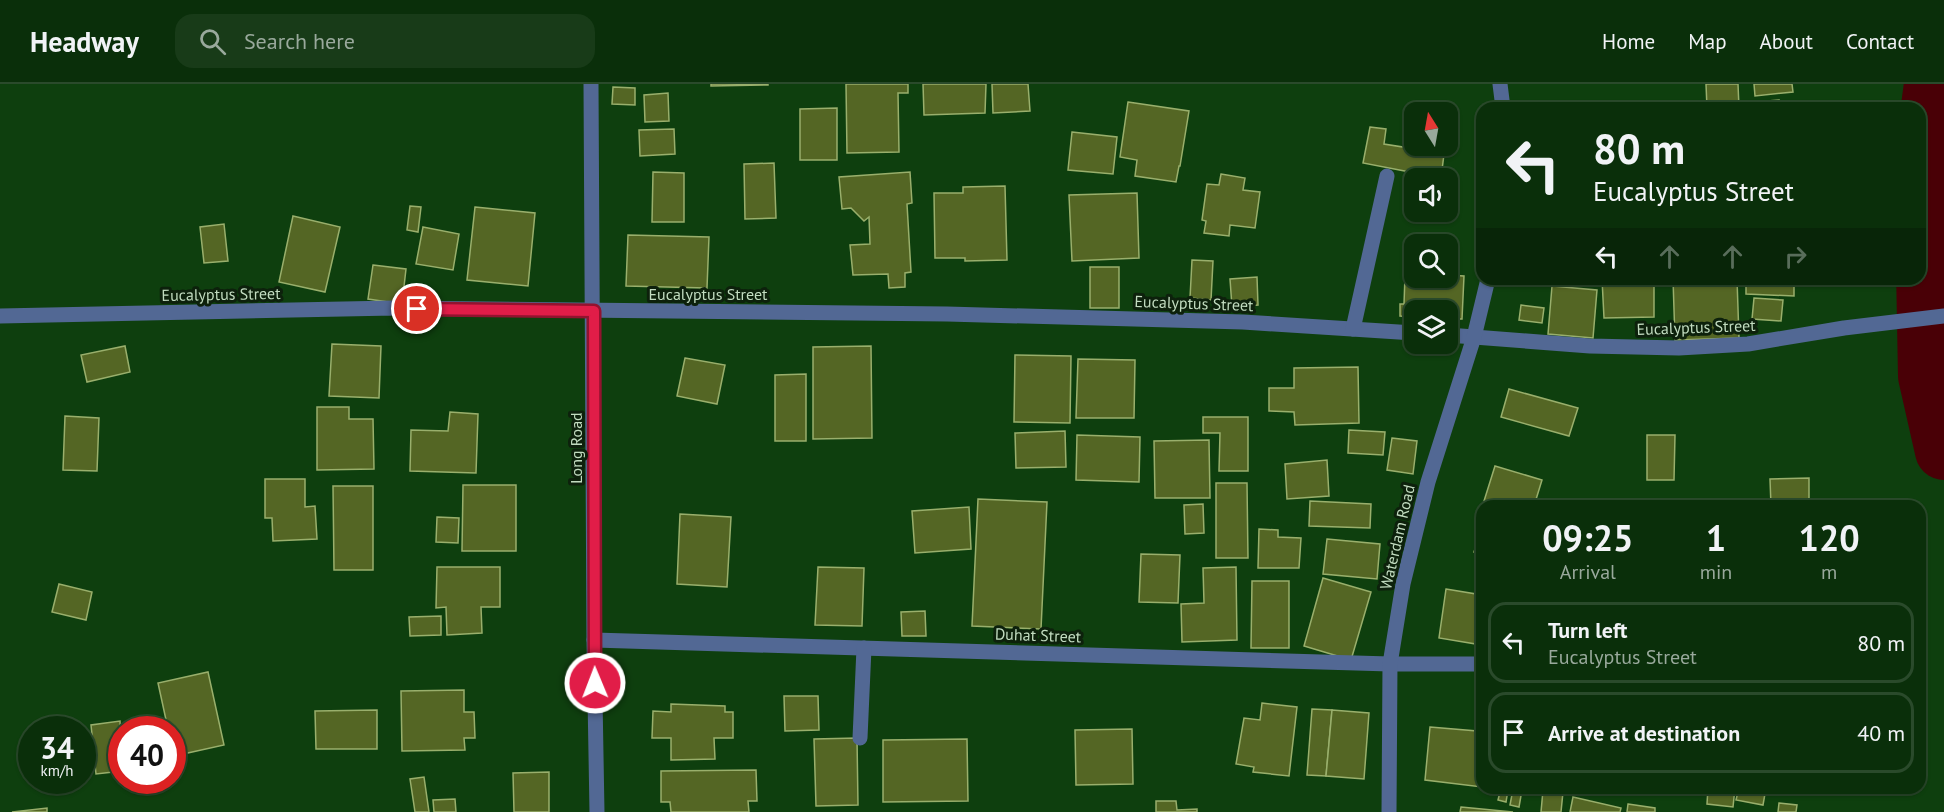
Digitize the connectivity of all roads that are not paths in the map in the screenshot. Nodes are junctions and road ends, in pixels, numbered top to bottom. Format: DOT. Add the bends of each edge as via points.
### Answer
graph roads {
  1 [pos="591,84"];
  2 [pos="1500,84"];
  3 [pos="1502,102"];
  4 [pos="1388,176"];
  5 [pos="1487,285"];
  6 [pos="594,311"];
  7 [pos="0,316"];
  8 [pos="1944,316"];
  9 [pos="1353,329"];
  10 [pos="1404,332"];
  11 [pos="1458,336"];
  12 [pos="1474,337"];
  13 [pos="594,640"];
  14 [pos="864,648"];
  15 [pos="1390,664"];
  16 [pos="1476,664"];
  17 [pos="860,738"];
  18 [pos="597,812"];
  19 [pos="1389,812"];
  1 -- 6 [label="street, Long Road"];
  2 -- 3 [label="street"];
  4 -- 9 [label="street"];
  5 -- 12 [label="street, Waterdam Road"];
  6 -- 7 [label="street, Eucalyptus Street" via="394,308"];
  6 -- 9 [label="street, Eucalyptus Street" via="947,314"];
  6 -- 13 [label="street, Long Road"];
  8 -- 12 [label="street, Eucalyptus Street" via="1748,344 1679,348"];
  9 -- 10 [label="street, Eucalyptus Street"];
  11 -- 12 [label="street, Eucalyptus Street"];
  12 -- 15 [label="street, Waterdam Road" via="1428,482 1403,584"];
  13 -- 14 [label="street, Duhat Street"];
  13 -- 18 [label="street, Long Road"];
  14 -- 15 [label="street, Duhat Street"];
  14 -- 17 [label="street"];
  15 -- 16 [label="street, Duhat Street"];
  15 -- 19 [label="street, Waterdam Road"];
}
